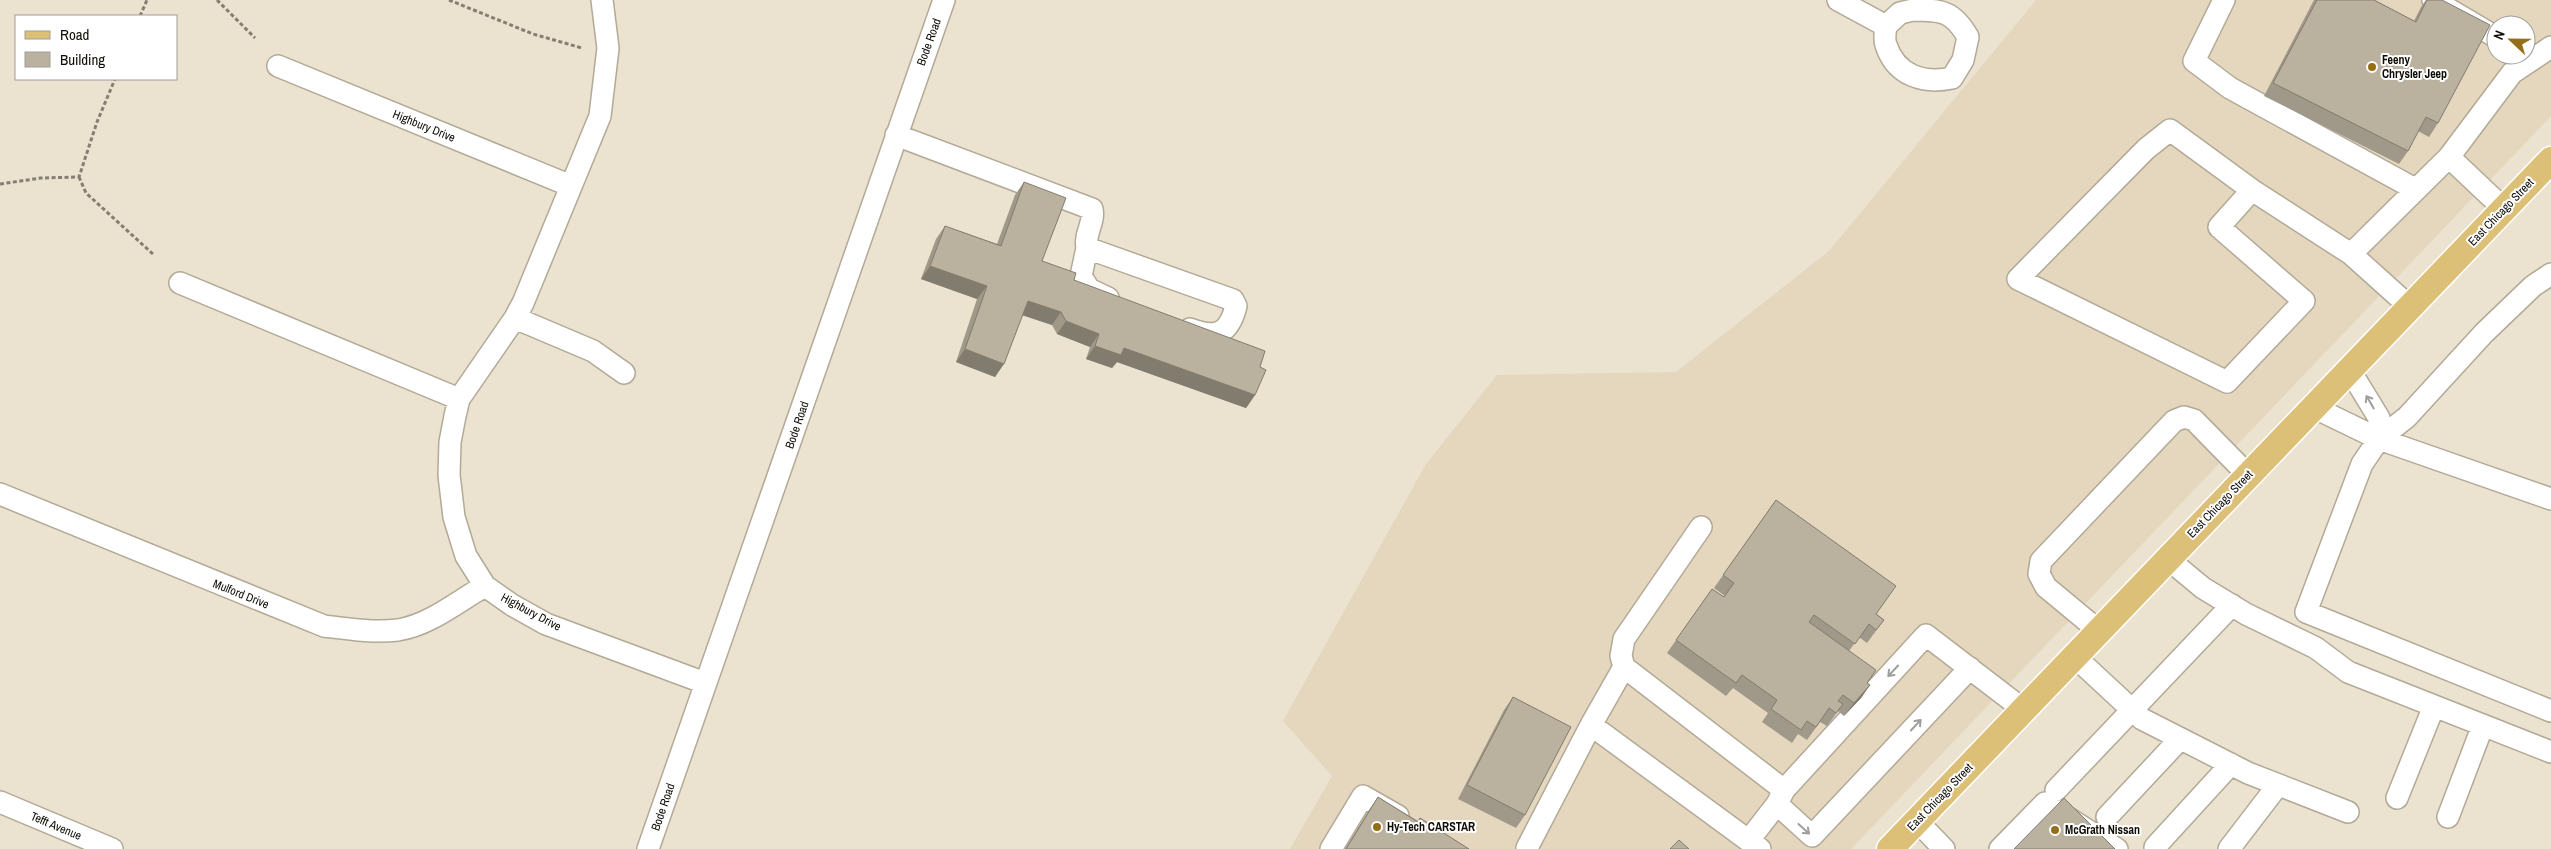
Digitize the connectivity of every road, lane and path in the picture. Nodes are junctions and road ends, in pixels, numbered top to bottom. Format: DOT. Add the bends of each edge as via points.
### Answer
graph roads {
  1 [pos="147,0"];
  2 [pos="217,0"];
  3 [pos="449,0"];
  4 [pos="602,0"];
  5 [pos="944,0"];
  6 [pos="1838,0"];
  7 [pos="2224,0"];
  8 [pos="2436,0"];
  9 [pos="140,15"];
  10 [pos="1886,26"];
  11 [pos="2486,31"];
  12 [pos="255,38"];
  13 [pos="2551,47"];
  14 [pos="582,48"];
  15 [pos="2536,54"];
  16 [pos="2521,65"];
  17 [pos="278,66"];
  18 [pos="115,80"];
  19 [pos="896,135"];
  20 [pos="2449,157"];
  21 [pos="2551,160"];
  22 [pos="79,177"];
  23 [pos="0,184"];
  24 [pos="571,186"];
  25 [pos="2415,189"];
  26 [pos="2252,190"];
  27 [pos="2504,209"];
  28 [pos="1087,248"];
  29 [pos="2351,254"];
  30 [pos="154,255"];
  31 [pos="2551,274"];
  32 [pos="180,284"];
  33 [pos="1127,306"];
  34 [pos="2410,307"];
  35 [pos="515,318"];
  36 [pos="1172,322"];
  37 [pos="2349,369"];
  38 [pos="624,373"];
  39 [pos="459,399"];
  40 [pos="2313,408"];
  41 [pos="2379,439"];
  42 [pos="2248,475"];
  43 [pos="0,494"];
  44 [pos="2551,499"];
  45 [pos="1701,527"];
  46 [pos="2168,560"];
  47 [pos="485,586"];
  48 [pos="2232,605"];
  49 [pos="2099,631"];
  50 [pos="2074,656"];
  51 [pos="1624,667"];
  52 [pos="1970,668"];
  53 [pos="705,683"];
  54 [pos="2434,706"];
  55 [pos="2024,710"];
  56 [pos="2132,711"];
  57 [pos="2551,711"];
  58 [pos="1591,725"];
  59 [pos="2483,725"];
  60 [pos="2180,738"];
  61 [pos="2551,752"];
  62 [pos="2231,764"];
  63 [pos="2278,785"];
  64 [pos="2056,790"];
  65 [pos="1780,797"];
  66 [pos="2397,798"];
  67 [pos="0,802"];
  68 [pos="2348,812"];
  69 [pos="2448,816"];
  70 [pos="2107,817"];
  71 [pos="1916,822"];
  72 [pos="1413,825"];
  73 [pos="1754,845"];
  74 [pos="2155,847"];
  75 [pos="1527,848"];
  76 [pos="112,849"];
  77 [pos="648,849"];
  78 [pos="1331,849"];
  79 [pos="1890,849"];
  80 [pos="1944,849"];
  81 [pos="2000,849"];
  82 [pos="2117,849"];
  83 [pos="2228,849"];
  1 -- 9 [label="path"];
  2 -- 12 [label="path"];
  3 -- 14 [label="path" via="533,34"];
  4 -- 24 [label="street, Highbury Drive" via="608,48 600,116"];
  5 -- 19 [label="street, Bode Road"];
  6 -- 10 [label="street"];
  7 -- 25 [label="street" via="2194,61 2230,88"];
  8 -- 11 [label="street"];
  13 -- 15 [label="street"];
  16 -- 20 [label="street"];
  17 -- 24 [label="street, Highbury Drive"];
  18 -- 22 [label="path"];
  19 -- 28 [label="street" via="1092,209 1094,213 1086,234"];
  19 -- 53 [label="street, Bode Road"];
  20 -- 25 [label="street"];
  20 -- 27 [label="street"];
  21 -- 27 [label="main road, East Chicago Street"];
  22 -- 23 [label="path"];
  22 -- 30 [label="path" via="86,193"];
  24 -- 35 [label="street, Highbury Drive"];
  25 -- 29 [label="street"];
  26 -- 26 [label="street" via="2170,130 2146,149 2018,279 2227,382 2304,301 2219,226"];
  26 -- 29 [label="street"];
  27 -- 34 [label="main road, East Chicago Street"];
  28 -- 33 [label="street" via="1081,268 1084,283 1095,293"];
  28 -- 36 [label="street" via="1233,300 1236,306 1230,325 1213,335"];
  29 -- 34 [label="street"];
  31 -- 41 [label="street" via="2533,286 2484,333 2407,417"];
  32 -- 39 [label="street"];
  34 -- 37 [label="main road, East Chicago Street"];
  35 -- 38 [label="street" via="593,351"];
  35 -- 39 [label="street, Highbury Drive"];
  37 -- 40 [label="main road, East Chicago Street"];
  41 -- 37 [label="street, one-way" via="2379,418"];
  39 -- 47 [label="street, Highbury Drive" via="450,442 453,509 466,556"];
  40 -- 41 [label="street"];
  40 -- 42 [label="main road, East Chicago Street"];
  41 -- 44 [label="street"];
  41 -- 57 [label="street" via="2362,464 2306,612"];
  42 -- 46 [label="main road, East Chicago Street"];
  42 -- 49 [label="street" via="2194,420 2184,417 2174,421 2041,561 2039,574 2046,587"];
  43 -- 47 [label="street, Mulford Drive" via="324,626 358,631 399,630 435,616"];
  45 -- 51 [label="street" via="1624,639 1621,656"];
  46 -- 48 [label="street" via="2203,588"];
  46 -- 49 [label="main road, East Chicago Street"];
  47 -- 53 [label="street, Highbury Drive" via="546,624"];
  48 -- 54 [label="street" via="2316,648 2348,672"];
  48 -- 56 [label="street"];
  49 -- 50 [label="main road, East Chicago Street"];
  50 -- 55 [label="main road, East Chicago Street"];
  50 -- 56 [label="street"];
  51 -- 58 [label="street"];
  51 -- 65 [label="street"];
  52 -- 55 [label="street"];
  52 -- 65 [label="street, one-way" via="1926,635"];
  65 -- 52 [label="street, one-way" via="1812,836"];
  53 -- 77 [label="street, Bode Road"];
  54 -- 59 [label="street"];
  54 -- 66 [label="street"];
  55 -- 71 [label="main road, East Chicago Street"];
  56 -- 60 [label="street"];
  56 -- 64 [label="street"];
  58 -- 73 [label="street"];
  58 -- 75 [label="street"];
  59 -- 61 [label="street"];
  59 -- 69 [label="street"];
  60 -- 62 [label="street"];
  60 -- 70 [label="street"];
  62 -- 63 [label="street"];
  62 -- 74 [label="street"];
  63 -- 68 [label="street"];
  63 -- 83 [label="street"];
  65 -- 73 [label="street"];
  67 -- 76 [label="street, Tefft Avenue"];
  71 -- 79 [label="main road, East Chicago Street"];
  71 -- 80 [label="street"];
  72 -- 78 [label="street" via="1363,796"];
  81 -- 82 [label="street" via="2045,803"];
}
